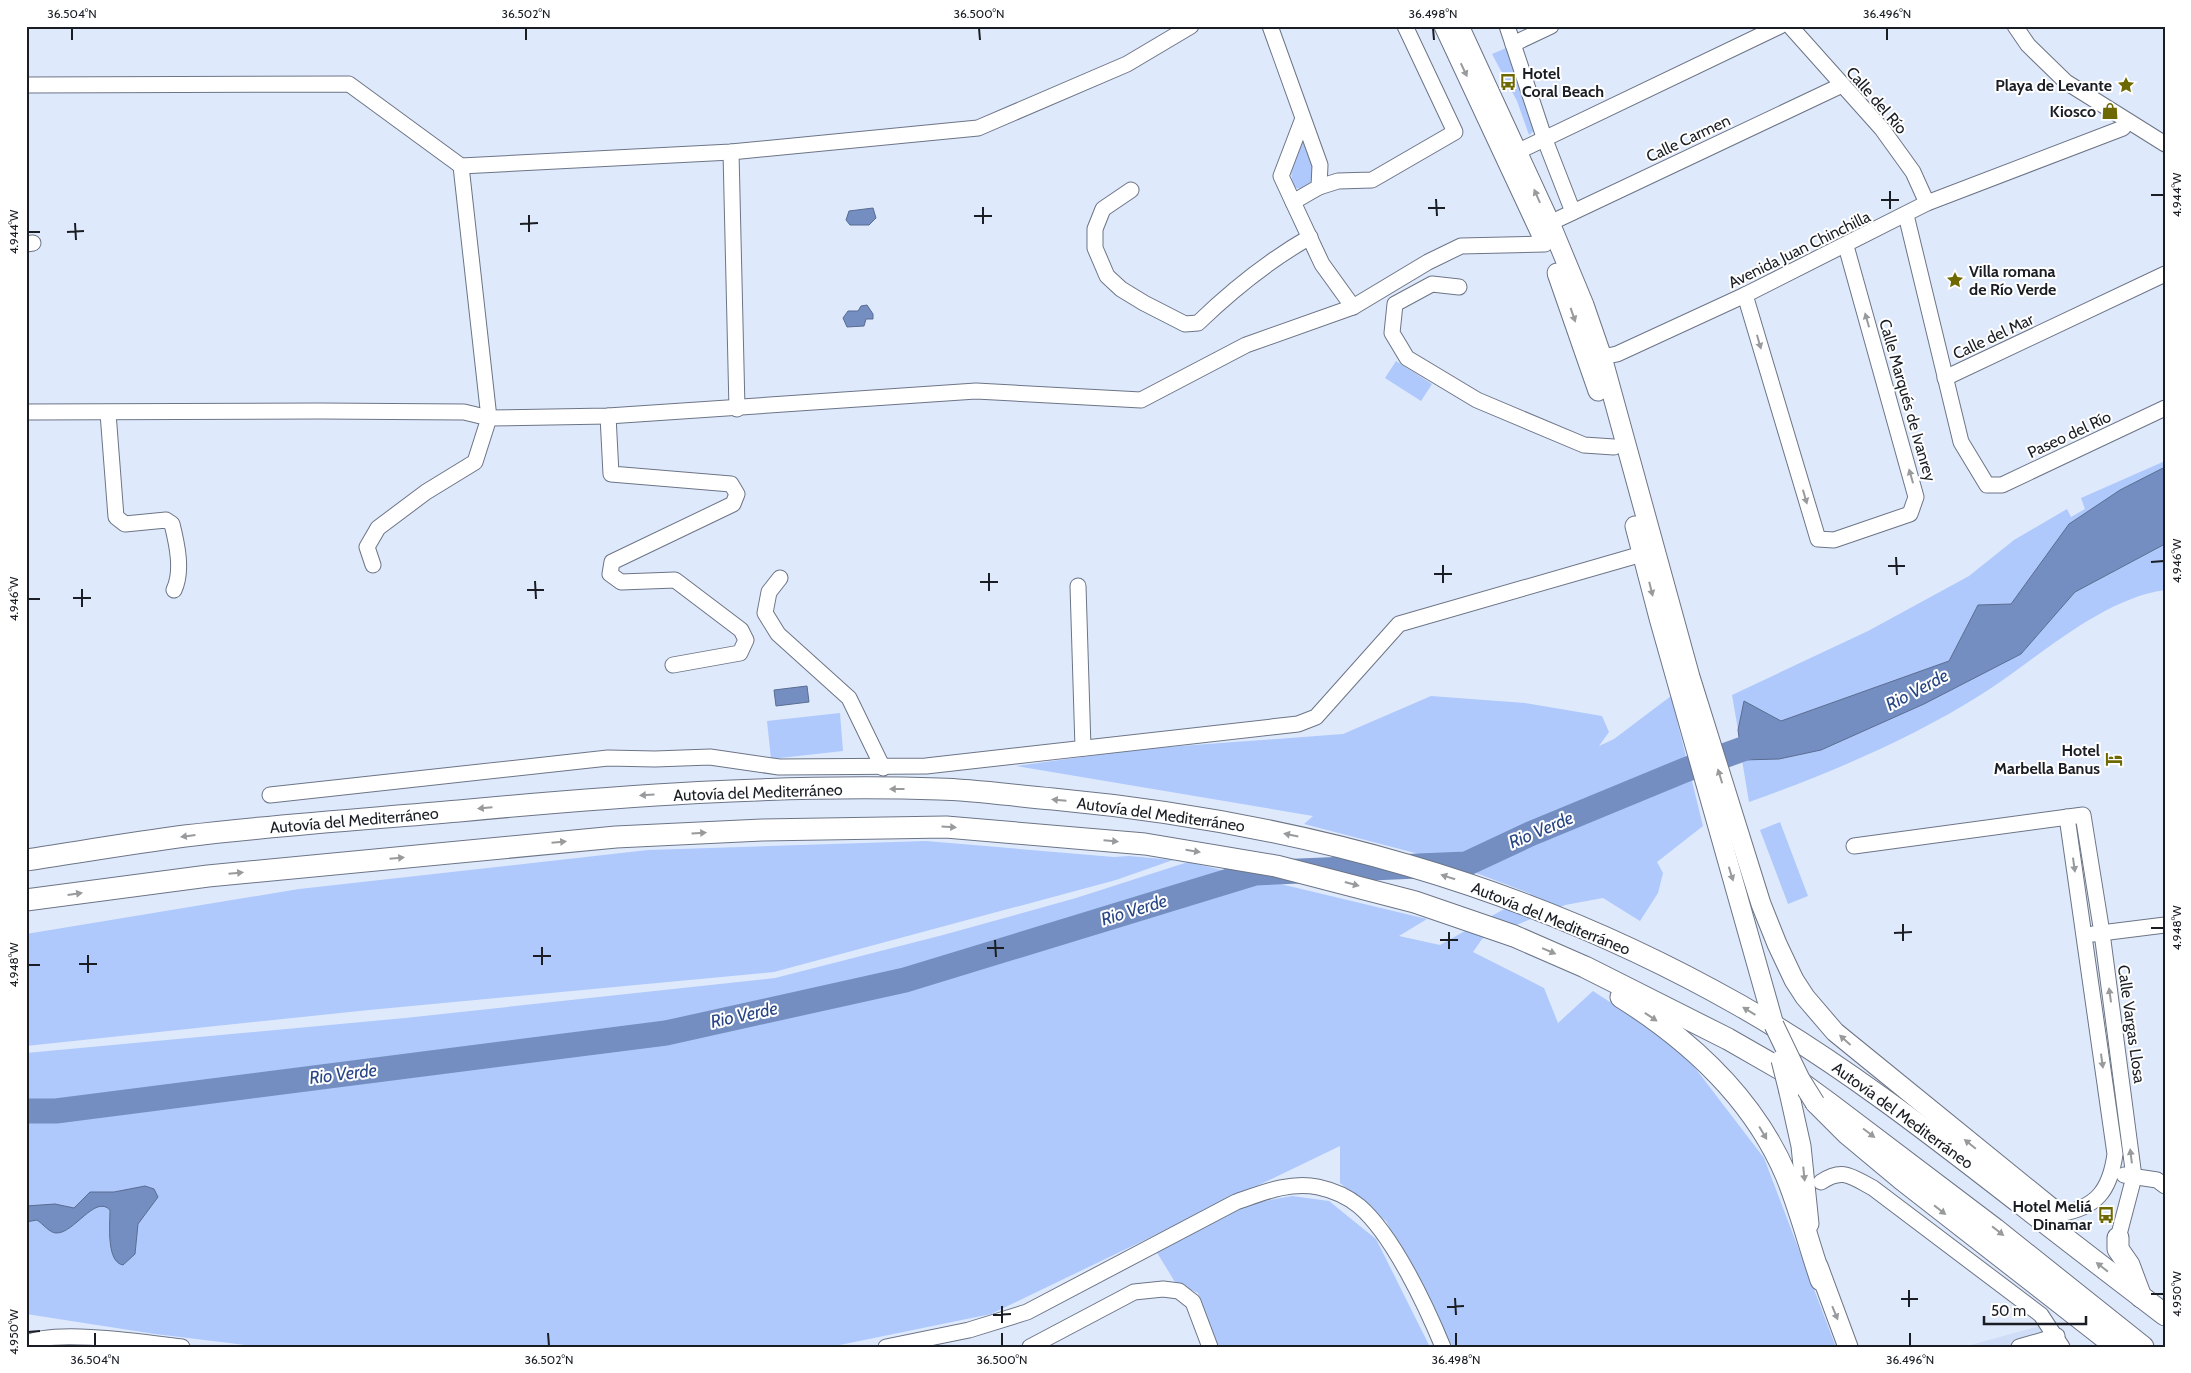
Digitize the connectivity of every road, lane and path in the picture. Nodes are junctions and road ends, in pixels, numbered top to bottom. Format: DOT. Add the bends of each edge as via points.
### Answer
graph roads {
  1 [pos="1191,26"];
  2 [pos="1270,26"];
  3 [pos="1405,26"];
  4 [pos="1444,26"];
  5 [pos="1459,26"];
  6 [pos="1506,26"];
  7 [pos="1551,26"];
  8 [pos="1780,26"];
  9 [pos="1790,26"];
  10 [pos="2015,26"];
  11 [pos="1513,44"];
  12 [pos="26,85"];
  13 [pos="1842,85"];
  14 [pos="1302,121"];
  15 [pos="2123,128"];
  16 [pos="1545,140"];
  17 [pos="2165,144"];
  18 [pos="731,152"];
  19 [pos="1517,152"];
  20 [pos="461,166"];
  21 [pos="1319,187"];
  22 [pos="1131,190"];
  23 [pos="1293,202"];
  24 [pos="1927,203"];
  25 [pos="1573,212"];
  26 [pos="1906,216"];
  27 [pos="1550,223"];
  28 [pos="1310,237"];
  29 [pos="1545,244"];
  30 [pos="1846,246"];
  31 [pos="2165,274"];
  32 [pos="1459,287"];
  33 [pos="1746,295"];
  34 [pos="1353,307"];
  35 [pos="1602,358"];
  36 [pos="1945,378"];
  37 [pos="2165,408"];
  38 [pos="737,409"];
  39 [pos="26,412"];
  40 [pos="108,413"];
  41 [pos="608,416"];
  42 [pos="489,418"];
  43 [pos="1614,447"];
  44 [pos="1642,554"];
  45 [pos="374,565"];
  46 [pos="780,578"];
  47 [pos="1078,586"];
  48 [pos="174,590"];
  49 [pos="673,665"];
  50 [pos="1684,679"];
  51 [pos="1083,748"];
  52 [pos="883,768"];
  53 [pos="270,794"];
  54 [pos="2067,817"];
  55 [pos="1726,825"];
  56 [pos="1854,846"];
  57 [pos="26,860"];
  58 [pos="26,900"];
  59 [pos="2097,903"];
  60 [pos="2080,905"];
  61 [pos="2165,924"];
  62 [pos="2102,933"];
  63 [pos="2084,936"];
  64 [pos="1585,966"];
  65 [pos="1774,1025"];
  66 [pos="1822,1103"];
  67 [pos="2126,1116"];
  68 [pos="2110,1118"];
  69 [pos="2113,1173"];
  70 [pos="2008,1174"];
  71 [pos="2134,1177"];
  72 [pos="1821,1182"];
  73 [pos="2165,1186"];
  74 [pos="2033,1214"];
  75 [pos="2059,1214"];
  76 [pos="2118,1238"];
  77 [pos="1821,1280"];
  78 [pos="2141,1297"];
  79 [pos="2165,1316"];
  80 [pos="2059,1341"];
  81 [pos="26,1344"];
  82 [pos="182,1347"];
  83 [pos="886,1347"];
  84 [pos="1030,1347"];
  85 [pos="1210,1347"];
  86 [pos="1443,1347"];
  87 [pos="1848,1347"];
  88 [pos="2019,1347"];
  89 [pos="2115,1347"];
  90 [pos="2143,1347"];
  1 -- 18 [label="street" via="1127,64 978,128"];
  2 -- 14 [label="street"];
  3 -- 21 [label="street" via="1455,132 1372,180 1338,181"];
  4 -- 29 [label="main road, one-way"];
  5 -- 19 [label="main road"];
  6 -- 11 [label="street"];
  7 -- 11 [label="street"];
  8 -- 16 [label="street"];
  9 -- 13 [label="street, Calle del Río"];
  10 -- 17 [label="street" via="2028,45 2066,82"];
  11 -- 16 [label="street"];
  12 -- 20 [label="street" via="349,84"];
  13 -- 24 [label="street, Calle del Río" via="1882,129 1913,172"];
  13 -- 25 [label="street, Calle Carmen"];
  14 -- 21 [label="street" via="1320,165"];
  14 -- 23 [label="street" via="1281,176"];
  15 -- 24 [label="street, Avenida Juan Chinchilla"];
  16 -- 19 [label="street"];
  16 -- 25 [label="street"];
  18 -- 20 [label="street"];
  18 -- 38 [label="street"];
  27 -- 19 [label="main road, one-way"];
  20 -- 42 [label="street"];
  21 -- 23 [label="street"];
  22 -- 28 [label="street" via="1103,209 1095,229 1095,248 1107,276 1121,288 1185,324 1198,324 1227,295 1279,255"];
  23 -- 28 [label="street"];
  24 -- 26 [label="street, Avenida Juan Chinchilla"];
  25 -- 27 [label="street, Calle Carmen"];
  26 -- 30 [label="street, Avenida Juan Chinchilla"];
  26 -- 36 [label="street"];
  27 -- 35 [label="main road"];
  28 -- 34 [label="street" via="1322,264"];
  29 -- 34 [label="street" via="1461,246"];
  29 -- 43 [label="main road, one-way" via="1592,372"];
  30 -- 33 [label="street, Avenida Juan Chinchilla"];
  33 -- 30 [label="street, Calle Marqués de Ivanrey, one-way" via="1818,540 1834,540 1910,514 1916,497"];
  31 -- 36 [label="street, Calle del Mar"];
  32 -- 43 [label="street" via="1432,284 1395,304 1392,333 1407,358 1477,400 1584,445"];
  33 -- 35 [label="street, Avenida Juan Chinchilla"];
  34 -- 38 [label="street" via="1246,345 1140,400 976,391"];
  35 -- 50 [label="main road"];
  36 -- 37 [label="street, Paseo del Río" via="1961,442 1987,485 2002,486"];
  38 -- 41 [label="street"];
  39 -- 40 [label="street"];
  40 -- 42 [label="street" via="464,412"];
  40 -- 48 [label="street" via="116,517 125,524 166,520 172,524 178,556 178,582"];
  41 -- 42 [label="street"];
  41 -- 49 [label="street" via="611,474 731,484 737,494 733,504 612,562 610,574 621,582 675,580 741,630 746,640 740,653"];
  42 -- 45 [label="street" via="475,462 426,492 378,528 368,547"];
  43 -- 44 [label="main road"];
  44 -- 50 [label="main road, one-way"];
  44 -- 51 [label="street" via="1399,624 1316,717 1298,724"];
  46 -- 52 [label="street" via="769,592 765,613 778,634 849,698"];
  47 -- 51 [label="street"];
  50 -- 55 [label="main road"];
  51 -- 52 [label="street"];
  52 -- 53 [label="street" via="779,767 710,757 608,758"];
  54 -- 56 [label="street"];
  54 -- 59 [label="street, Calle Vargas Llosa" via="2083,815"];
  54 -- 60 [label="street, one-way"];
  55 -- 65 [label="main road, one-way"];
  70 -- 55 [label="main road, one-way" via="1856,1050 1805,997 1776,944"];
  74 -- 57 [label="highway, Autovía del Mediterráneo, one-way" via="1850,1074 1737,1004 1559,918 1478,887 1379,856 1292,834 1132,807 943,789 765,790 608,797 188,836"];
  58 -- 64 [label="highway, Autovía del Mediterráneo, one-way" via="208,876 635,836 946,827 1145,844 1232,857 1325,877 1414,902 1514,936"];
  59 -- 60 [label="street"];
  59 -- 62 [label="street, Calle Vargas Llosa"];
  60 -- 63 [label="street"];
  61 -- 62 [label="street"];
  62 -- 63 [label="street"];
  67 -- 62 [label="street, Calle Vargas Llosa, one-way"];
  63 -- 68 [label="street, one-way"];
  64 -- 66 [label="highway, Autovía del Mediterráneo" via="1789,1074"];
  64 -- 77 [label="highway, one-way" via="1608,990 1685,1042 1728,1084 1745,1106 1785,1173"];
  65 -- 66 [label="main road, bridge" via="1800,1079"];
  65 -- 77 [label="main road, one-way, bridge" via="1801,1146 1811,1239"];
  66 -- 89 [label="main road, one-way" via="1848,1135 1901,1180"];
  66 -- 90 [label="highway, Autovía del Mediterráneo, one-way" via="1995,1229"];
  67 -- 68 [label="street"];
  71 -- 67 [label="street, Calle Vargas Llosa, one-way"];
  68 -- 69 [label="street" via="2115,1154"];
  69 -- 71 [label="street"];
  69 -- 75 [label="street" via="2102,1194 2084,1209"];
  70 -- 74 [label="highway"];
  70 -- 75 [label="main road"];
  71 -- 73 [label="street" via="2157,1180"];
  71 -- 76 [label="street, Calle Vargas Llosa"];
  72 -- 80 [label="street" via="1833,1174 1848,1174 1873,1188 2041,1315"];
  74 -- 75 [label="highway"];
  78 -- 74 [label="highway, Autovía del Mediterráneo, one-way"];
  76 -- 78 [label="highway" via="2118,1249 2129,1265"];
  77 -- 87 [label="main road, one-way"];
  78 -- 79 [label="highway, Autovía del Mediterráneo"];
  80 -- 88 [label="street"];
  81 -- 82 [label="street" via="39,1338 66,1336"];
  83 -- 86 [label="street" via="969,1330 1027,1312 1236,1202 1293,1186 1318,1187 1340,1194 1360,1206 1396,1254"];
  84 -- 85 [label="street" via="1134,1292 1163,1289 1180,1292 1193,1302"];
}
